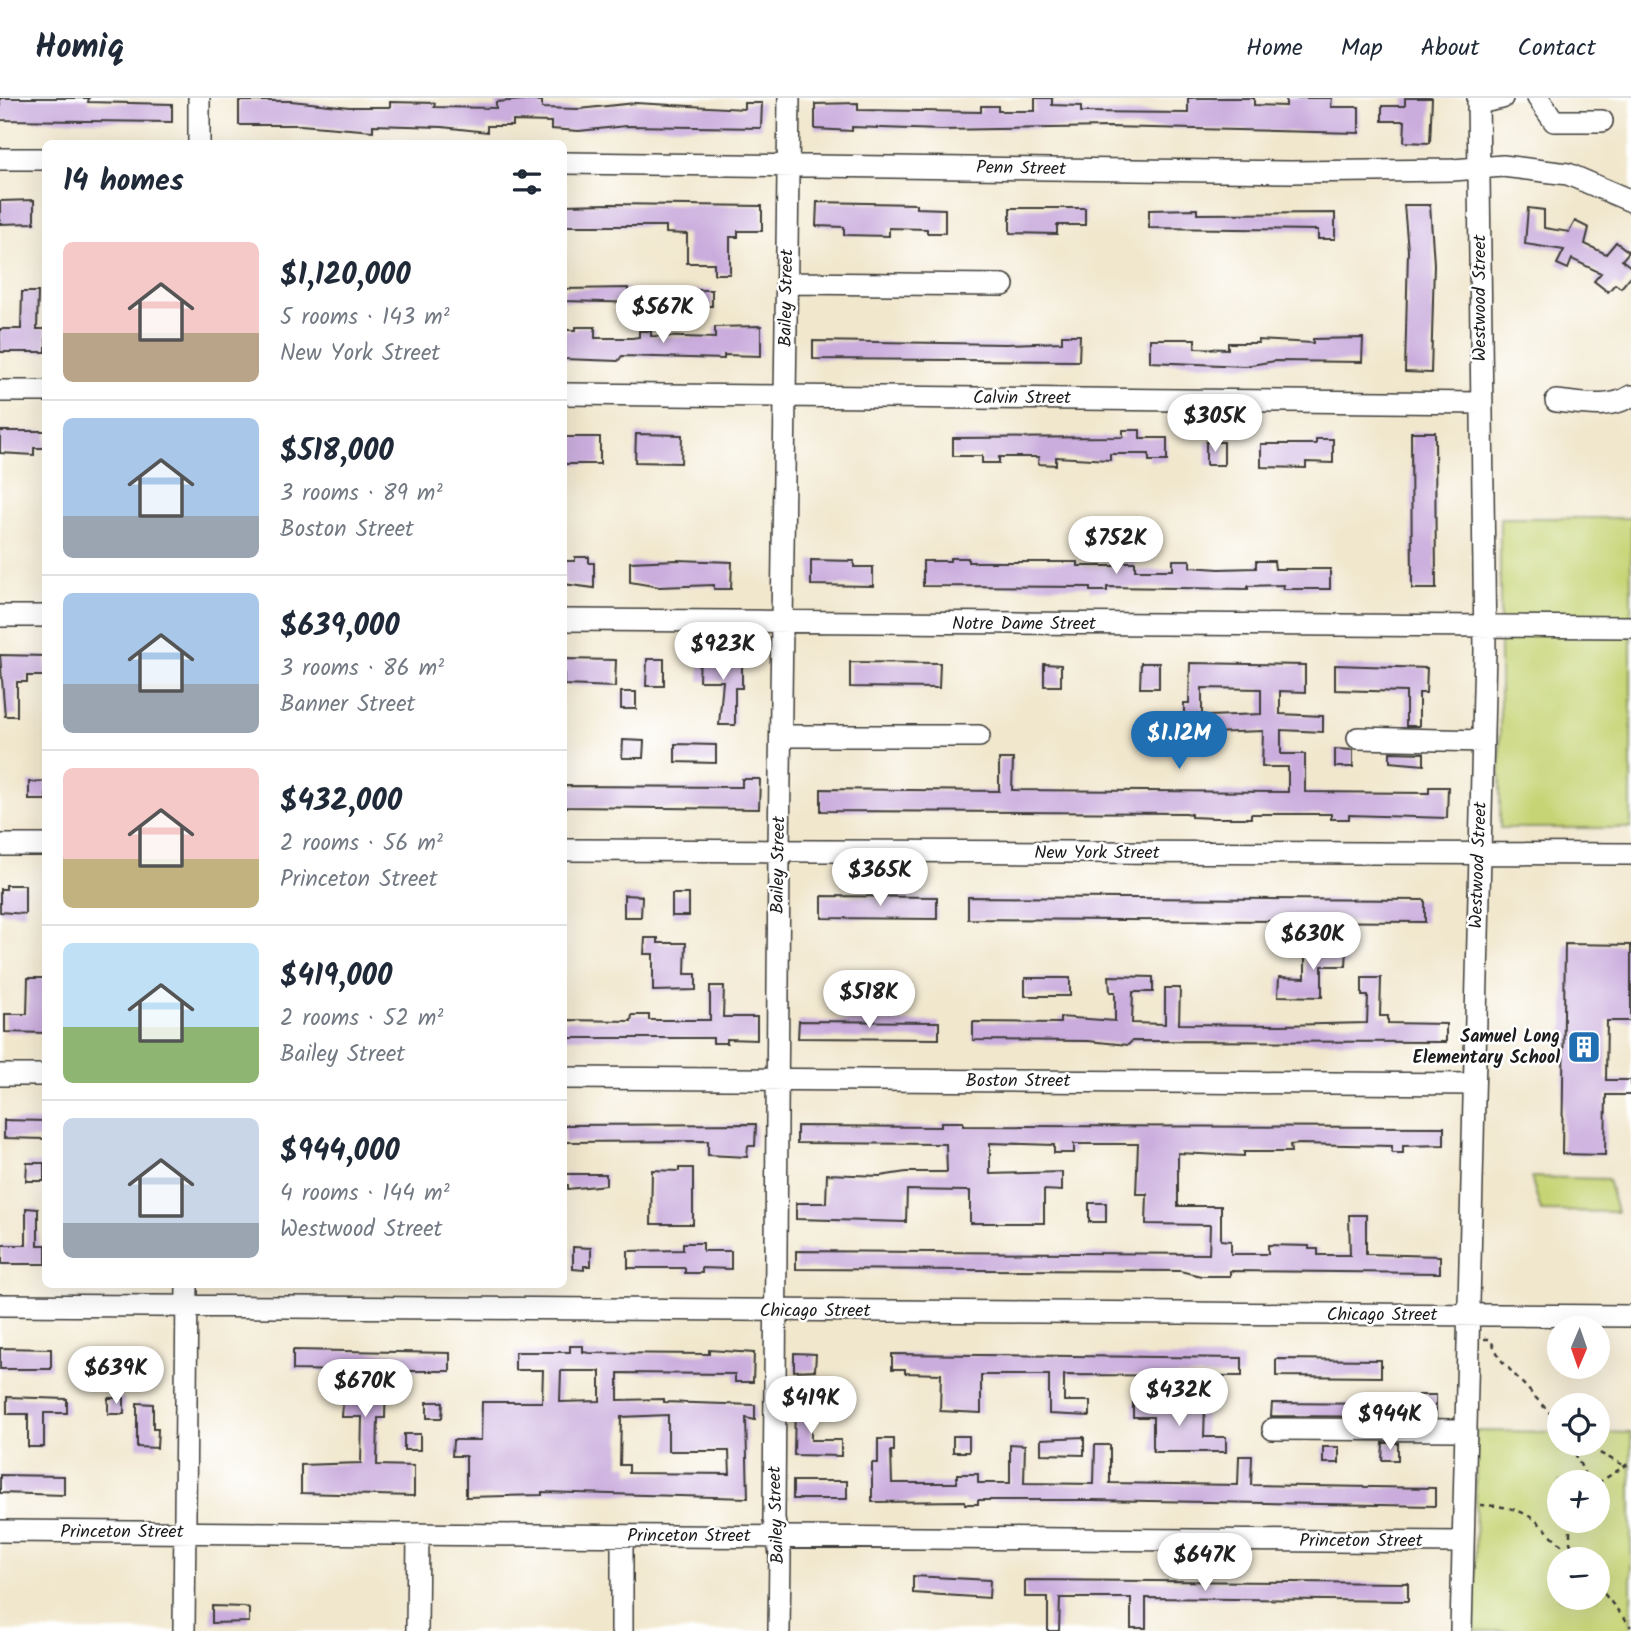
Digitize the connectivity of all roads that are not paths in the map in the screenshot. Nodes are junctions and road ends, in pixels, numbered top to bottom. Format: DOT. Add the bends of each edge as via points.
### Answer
graph roads {
  1 [pos="200,98"];
  2 [pos="789,98"];
  3 [pos="1502,98"];
  4 [pos="1538,98"];
  5 [pos="1478,100"];
  6 [pos="1602,121"];
  7 [pos="199,140"];
  8 [pos="0,159"];
  9 [pos="42,159"];
  10 [pos="567,163"];
  11 [pos="789,166"];
  12 [pos="1479,169"];
  13 [pos="1631,201"];
  14 [pos="787,283"];
  15 [pos="1003,285"];
  16 [pos="0,391"];
  17 [pos="42,391"];
  18 [pos="567,394"];
  19 [pos="786,396"];
  20 [pos="1631,396"];
  21 [pos="1556,401"];
  22 [pos="1481,404"];
  23 [pos="0,616"];
  24 [pos="42,616"];
  25 [pos="567,620"];
  26 [pos="784,622"];
  27 [pos="1631,627"];
  28 [pos="1484,628"];
  29 [pos="781,736"];
  30 [pos="979,736"];
  31 [pos="1358,738"];
  32 [pos="1482,741"];
  33 [pos="0,845"];
  34 [pos="42,845"];
  35 [pos="567,850"];
  36 [pos="779,851"];
  37 [pos="1479,854"];
  38 [pos="1631,854"];
  39 [pos="0,1075"];
  40 [pos="42,1075"];
  41 [pos="567,1078"];
  42 [pos="777,1080"];
  43 [pos="1473,1084"];
  44 [pos="187,1288"];
  45 [pos="0,1305"];
  46 [pos="187,1307"];
  47 [pos="776,1311"];
  48 [pos="1467,1315"];
  49 [pos="1631,1316"];
  50 [pos="1273,1429"];
  51 [pos="1464,1430"];
  52 [pos="0,1531"];
  53 [pos="185,1533"];
  54 [pos="418,1534"];
  55 [pos="622,1536"];
  56 [pos="777,1537"];
  57 [pos="1461,1542"];
  58 [pos="184,1631"];
  59 [pos="417,1631"];
  60 [pos="622,1631"];
  61 [pos="779,1631"];
  62 [pos="1461,1631"];
  1 -- 7 [label="street"];
  2 -- 11 [label="street, Bailey Street"];
  3 -- 5 [label="street"];
  4 -- 6 [label="street" via="1554,121"];
  5 -- 12 [label="street, Westwood Street"];
  8 -- 9 [label="street"];
  10 -- 11 [label="street, Penn Street"];
  11 -- 12 [label="street, Penn Street" via="1292,172"];
  11 -- 14 [label="street, Bailey Street"];
  12 -- 13 [label="street, Penn Street" via="1514,167 1568,174"];
  12 -- 22 [label="street, Westwood Street"];
  14 -- 15 [label="street"];
  14 -- 19 [label="street, Bailey Street"];
  16 -- 17 [label="street"];
  18 -- 19 [label="street, Calvin Street"];
  19 -- 22 [label="street, Calvin Street"];
  19 -- 26 [label="street, Bailey Street"];
  20 -- 21 [label="street" via="1596,405"];
  22 -- 28 [label="street, Westwood Street"];
  23 -- 24 [label="street"];
  25 -- 26 [label="street, Notre Dame Street"];
  26 -- 28 [label="street, Notre Dame Street"];
  26 -- 29 [label="street, Bailey Street"];
  27 -- 28 [label="street, Notre Dame Street"];
  28 -- 32 [label="street, Westwood Street"];
  29 -- 30 [label="street"];
  29 -- 36 [label="street, Bailey Street"];
  31 -- 32 [label="street"];
  32 -- 37 [label="street, Westwood Street"];
  33 -- 34 [label="street"];
  35 -- 36 [label="street, New York Street"];
  36 -- 37 [label="street, New York Street"];
  36 -- 42 [label="street, Bailey Street"];
  37 -- 38 [label="street, New York Street"];
  37 -- 43 [label="street, Westwood Street"];
  39 -- 40 [label="street"];
  41 -- 42 [label="street, Boston Street"];
  42 -- 43 [label="street, Boston Street"];
  42 -- 47 [label="street, Bailey Street"];
  43 -- 48 [label="street, Westwood Street"];
  44 -- 46 [label="street"];
  45 -- 46 [label="street, Chicago Street"];
  46 -- 47 [label="street, Chicago Street"];
  46 -- 53 [label="street"];
  47 -- 48 [label="street, Chicago Street"];
  47 -- 56 [label="street, Bailey Street"];
  48 -- 49 [label="street, Chicago Street"];
  48 -- 51 [label="street, Westwood Street"];
  50 -- 51 [label="street"];
  51 -- 57 [label="street, Westwood Street"];
  52 -- 53 [label="street, Princeton Street"];
  53 -- 54 [label="street, Princeton Street"];
  53 -- 58 [label="street"];
  54 -- 55 [label="street, Princeton Street"];
  54 -- 59 [label="street"];
  55 -- 56 [label="street, Princeton Street"];
  55 -- 60 [label="street"];
  56 -- 57 [label="street, Princeton Street"];
  56 -- 61 [label="street, Bailey Street"];
  57 -- 62 [label="street, Westwood Street"];
}
